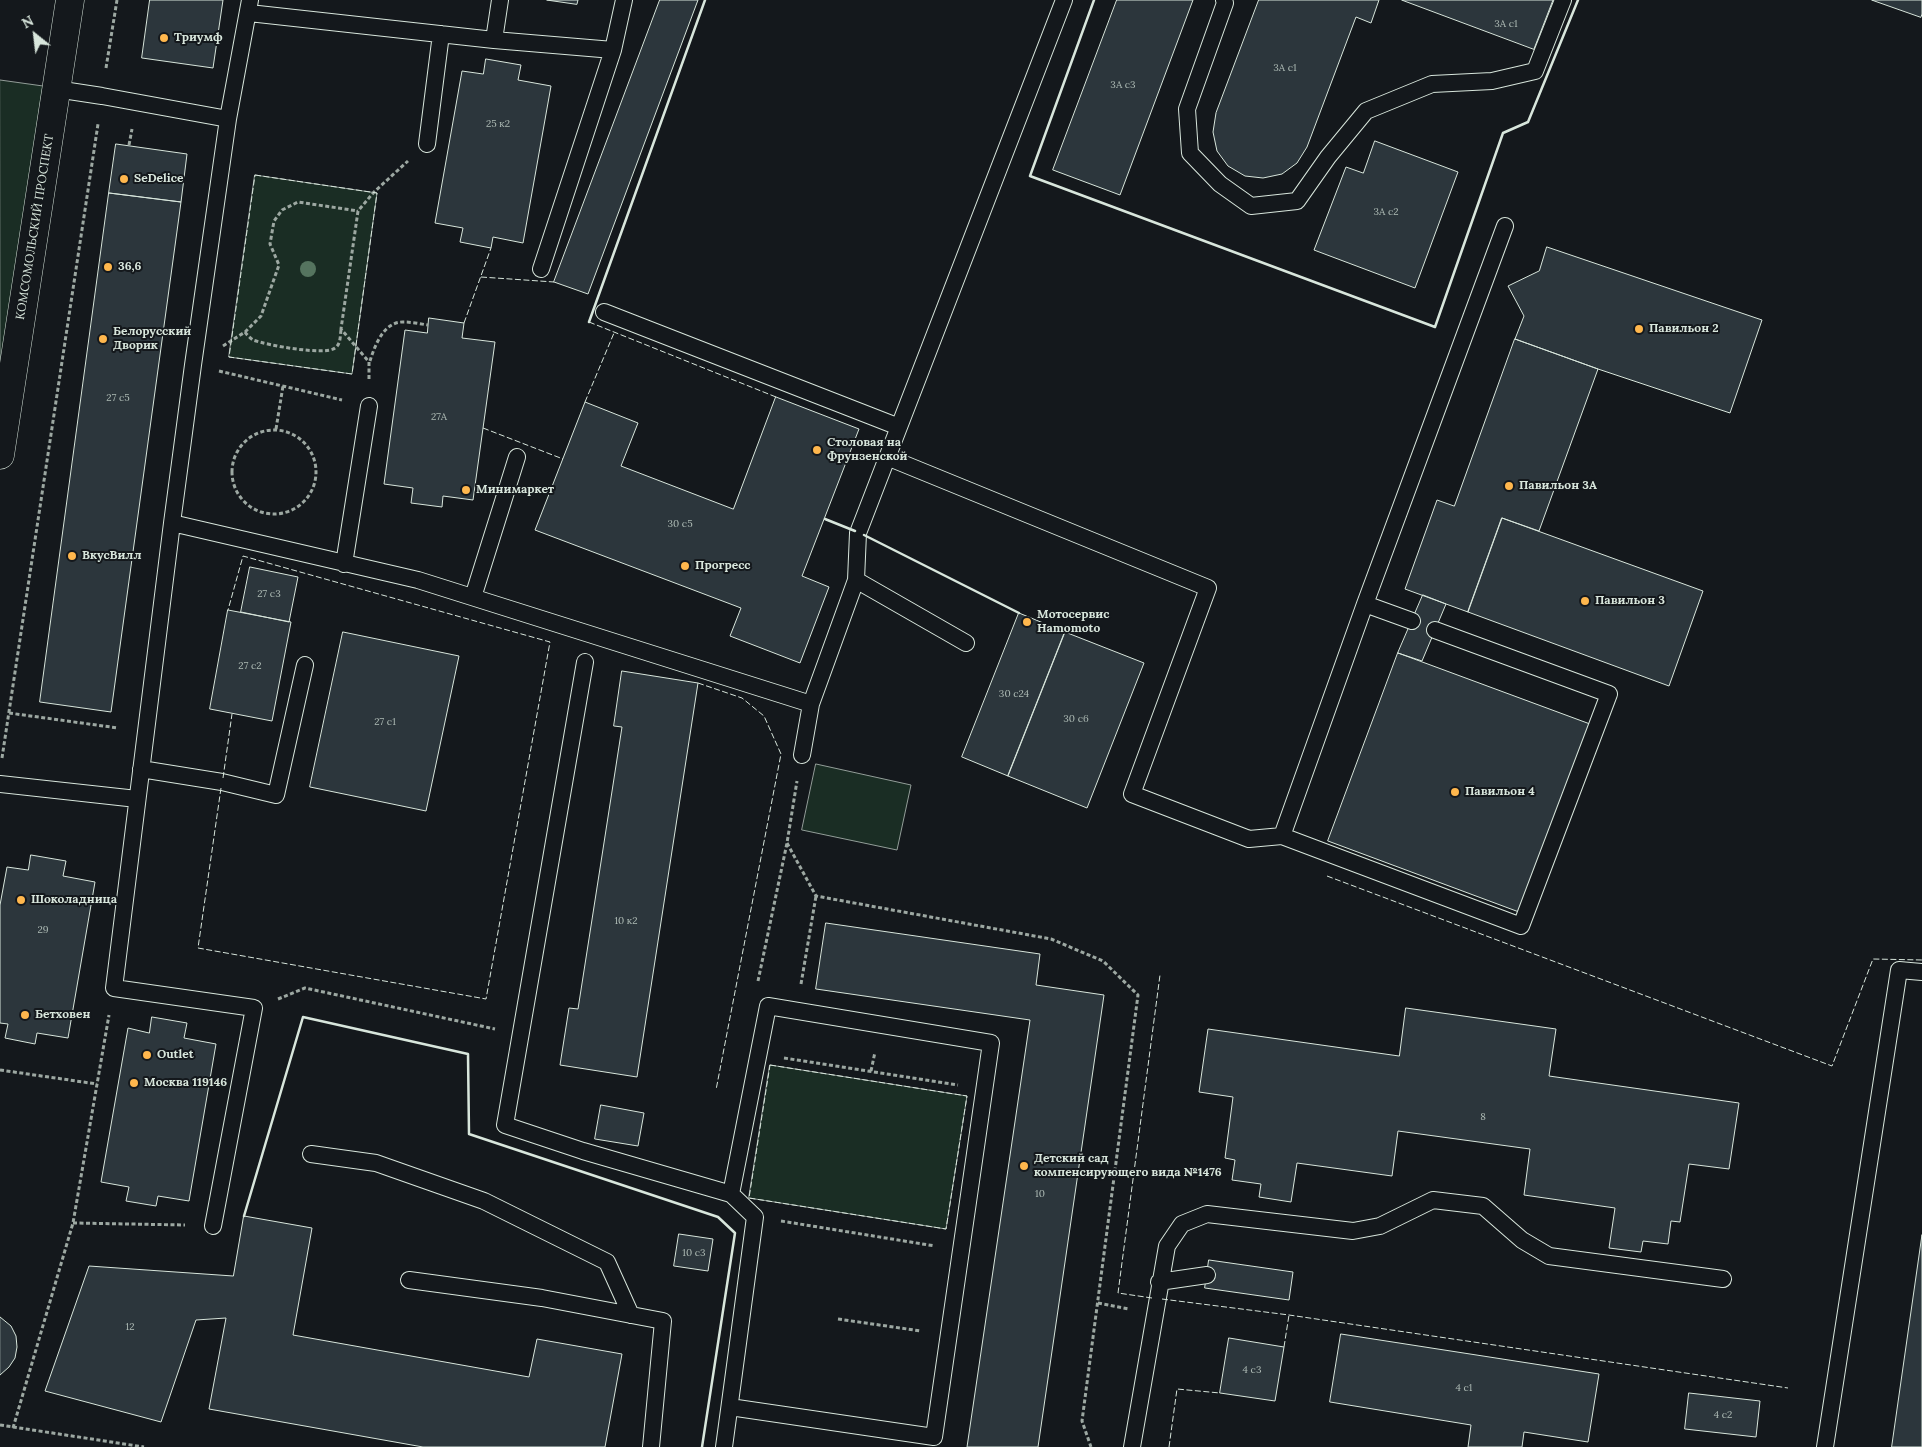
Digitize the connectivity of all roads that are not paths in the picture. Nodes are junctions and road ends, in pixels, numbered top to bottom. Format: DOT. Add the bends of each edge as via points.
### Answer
graph roads {
  1 [pos="70,0"];
  2 [pos="500,0"];
  3 [pos="624,0"];
  4 [pos="1064,0"];
  5 [pos="1224,0"];
  6 [pos="1563,0"];
  7 [pos="250,7"];
  8 [pos="441,34"];
  9 [pos="494,40"];
  10 [pos="613,50"];
  11 [pos="56,89"];
  12 [pos="228,119"];
  13 [pos="426,144"];
  14 [pos="1505,226"];
  15 [pos="541,269"];
  16 [pos="604,312"];
  17 [pos="368,406"];
  18 [pos="899,427"];
  19 [pos="0,455"];
  20 [pos="517,457"];
  21 [pos="887,457"];
  22 [pos="172,523"];
  23 [pos="344,564"];
  24 [pos="856,580"];
  25 [pos="473,597"];
  26 [pos="1365,604"];
  27 [pos="1412,621"];
  28 [pos="1435,630"];
  29 [pos="966,643"];
  30 [pos="585,662"];
  31 [pos="306,664"];
  32 [pos="811,704"];
  33 [pos="802,755"];
  34 [pos="141,769"];
  35 [pos="0,784"];
  36 [pos="138,799"];
  37 [pos="1282,836"];
  38 [pos="1922,972"];
  39 [pos="311,1154"];
  40 [pos="731,1194"];
  41 [pos="213,1226"];
  42 [pos="1207,1275"];
  43 [pos="1723,1279"];
  44 [pos="409,1280"];
  45 [pos="1159,1282"];
  46 [pos="631,1315"];
  47 [pos="730,1407"];
  48 [pos="651,1447"];
  49 [pos="724,1447"];
  50 [pos="1132,1447"];
  51 [pos="1825,1447"];
  1 -- 11 [label="street, КОМСОМОЛЬСКИЙ ПРОСПЕКТ"];
  2 -- 9 [label="lane"];
  3 -- 10 [label="lane"];
  4 -- 18 [label="lane"];
  5 -- 6 [label="lane" via="1187,108 1190,153 1220,184 1252,206 1297,201 1366,111 1432,84 1492,81 1535,71"];
  7 -- 8 [label="lane"];
  7 -- 12 [label="lane"];
  8 -- 9 [label="lane"];
  8 -- 13 [label="lane"];
  9 -- 10 [label="lane"];
  10 -- 15 [label="lane"];
  11 -- 12 [label="lane"];
  11 -- 19 [label="street, КОМСОМОЛЬСКИЙ ПРОСПЕКТ"];
  12 -- 22 [label="lane"];
  14 -- 26 [label="lane"];
  16 -- 18 [label="lane"];
  17 -- 23 [label="lane"];
  18 -- 21 [label="lane"];
  20 -- 25 [label="lane"];
  21 -- 24 [label="lane" via="858,533"];
  21 -- 37 [label="lane" via="1208,588 1132,794 1249,839"];
  22 -- 23 [label="lane"];
  22 -- 34 [label="lane"];
  23 -- 25 [label="lane" via="418,580"];
  24 -- 29 [label="lane"];
  24 -- 32 [label="lane"];
  25 -- 32 [label="lane"];
  26 -- 27 [label="lane"];
  26 -- 37 [label="lane"];
  28 -- 37 [label="lane" via="1609,694 1521,926"];
  30 -- 40 [label="lane" via="505,1125"];
  31 -- 34 [label="lane" via="276,795 222,782"];
  32 -- 33 [label="lane"];
  34 -- 36 [label="lane"];
  35 -- 36 [label="lane"];
  36 -- 41 [label="lane" via="114,988 254,1008"];
  38 -- 51 [label="lane" via="1899,970"];
  39 -- 46 [label="lane" via="376,1163 484,1201 607,1262"];
  40 -- 47 [label="lane" via="755,1217"];
  40 -- 47 [label="lane" via="768,1006 991,1043 934,1437"];
  42 -- 45 [label="lane"];
  43 -- 45 [label="lane" via="1549,1256 1522,1240 1483,1206 1434,1200 1380,1226 1353,1231 1206,1214 1182,1224 1167,1246"];
  44 -- 46 [label="lane" via="542,1298"];
  45 -- 50 [label="lane"];
  46 -- 48 [label="lane" via="663,1321"];
  47 -- 49 [label="lane"];
}
